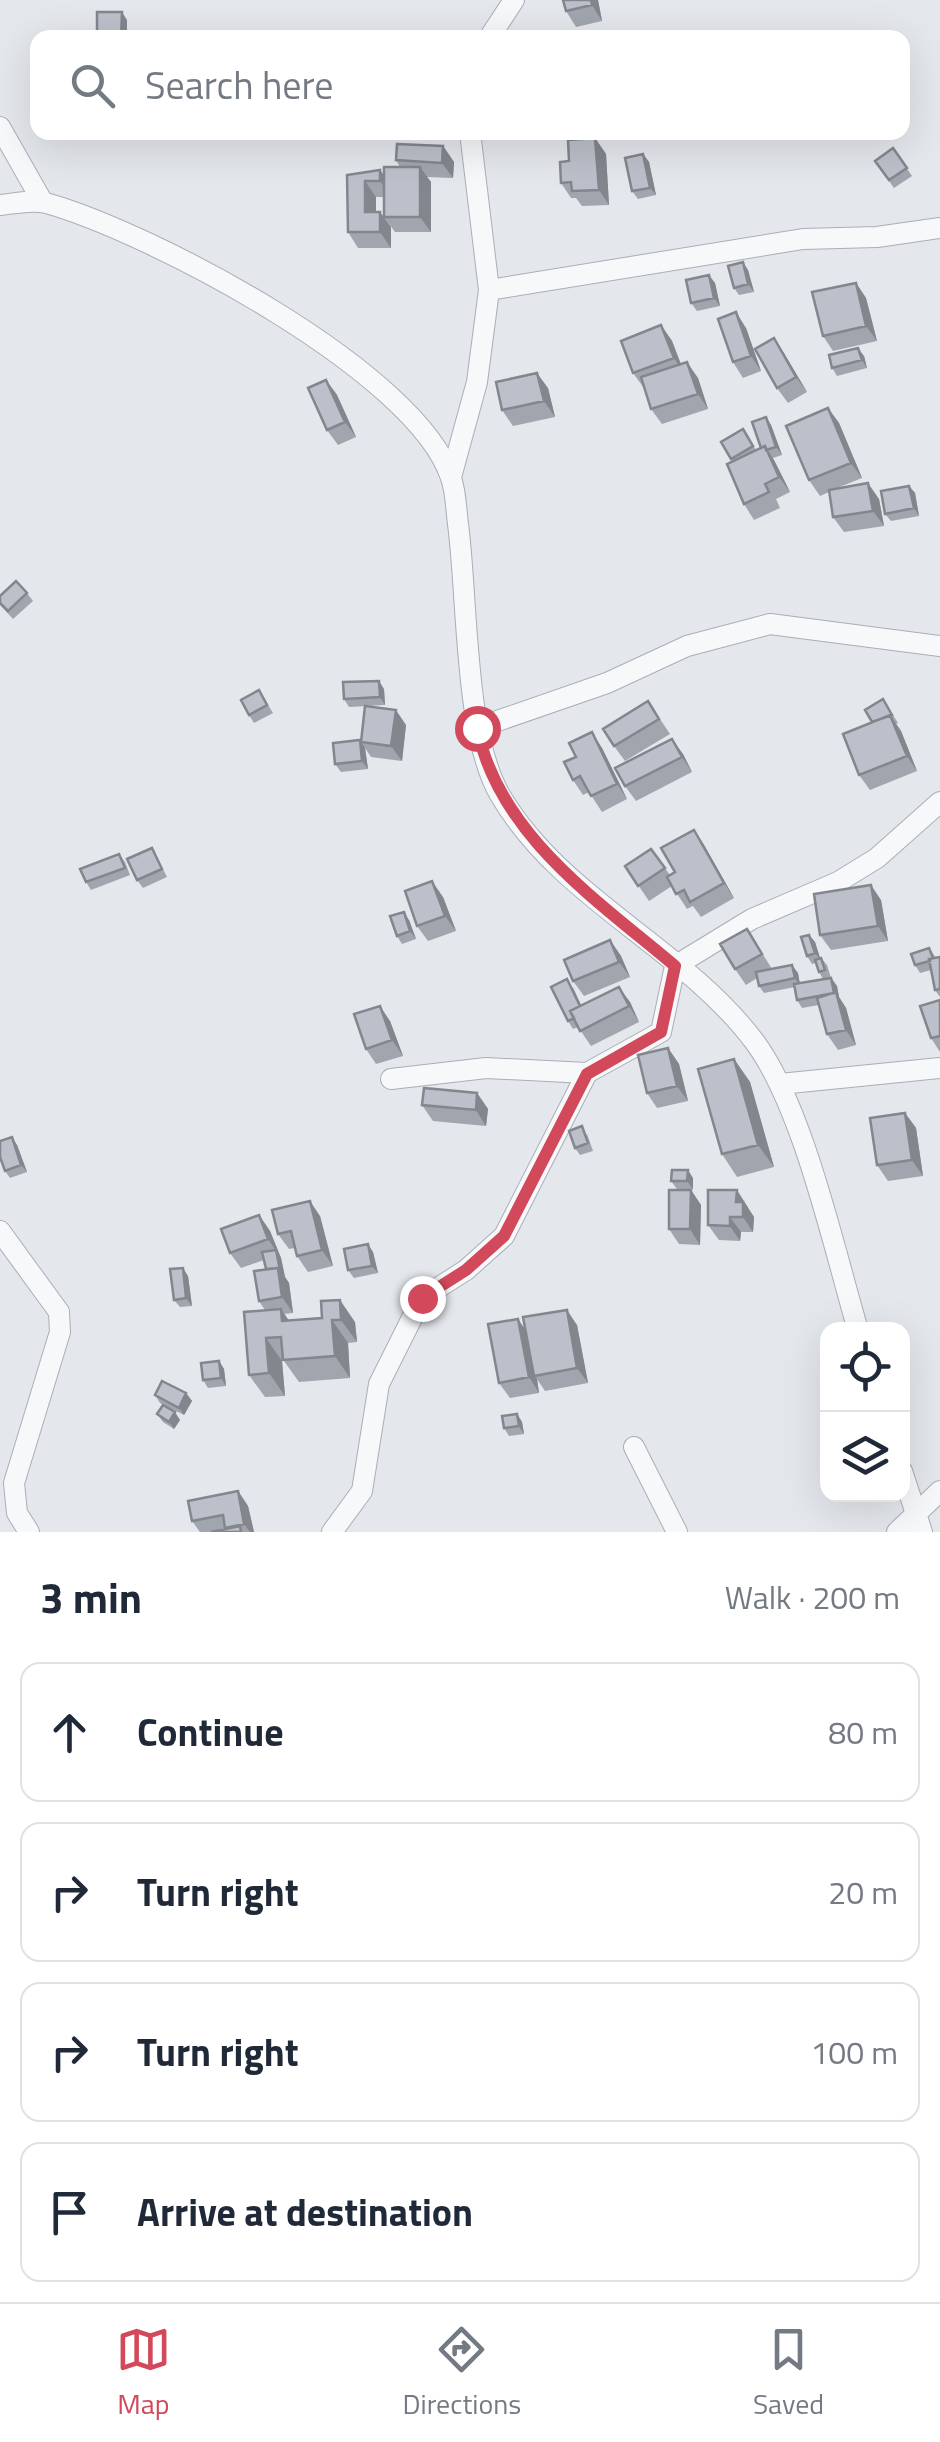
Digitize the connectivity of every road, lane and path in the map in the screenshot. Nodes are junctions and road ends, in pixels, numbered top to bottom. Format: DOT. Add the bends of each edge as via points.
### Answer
graph roads {
  1 [pos="514,0"];
  2 [pos="494,30"];
  3 [pos="0,127"];
  4 [pos="471,140"];
  5 [pos="42,201"];
  6 [pos="0,205"];
  7 [pos="940,228"];
  8 [pos="489,290"];
  9 [pos="451,477"];
  10 [pos="940,646"];
  11 [pos="477,728"];
  12 [pos="940,802"];
  13 [pos="675,966"];
  14 [pos="940,1068"];
  15 [pos="587,1074"];
  16 [pos="391,1079"];
  17 [pos="780,1084"];
  18 [pos="0,1231"];
  19 [pos="856,1322"];
  20 [pos="634,1447"];
  21 [pos="940,1491"];
  22 [pos="910,1495"];
  23 [pos="919,1522"];
  24 [pos="29,1532"];
  25 [pos="332,1532"];
  26 [pos="677,1532"];
  27 [pos="896,1532"];
  1 -- 2 [label="street"];
  3 -- 5 [label="street"];
  4 -- 8 [label="street"];
  5 -- 6 [label="street"];
  5 -- 9 [label="street" via="160,251 297,324 415,419"];
  7 -- 8 [label="street" via="803,238"];
  8 -- 9 [label="street" via="478,382"];
  9 -- 11 [label="street"];
  10 -- 11 [label="street" via="770,624 686,646 607,683"];
  11 -- 13 [label="street" via="484,764 531,840"];
  12 -- 13 [label="street" via="838,882 752,918"];
  13 -- 15 [label="street" via="661,1032"];
  13 -- 17 [label="street" via="754,1041"];
  14 -- 17 [label="street"];
  15 -- 16 [label="street" via="486,1068"];
  15 -- 25 [label="street" via="504,1236 422,1298 379,1384 362,1491"];
  17 -- 19 [label="street"];
  18 -- 24 [label="street" via="59,1312 60,1332 14,1482 16,1513"];
  20 -- 26 [label="street"];
  21 -- 23 [label="street"];
  22 -- 23 [label="street"];
  23 -- 27 [label="street"];
}
